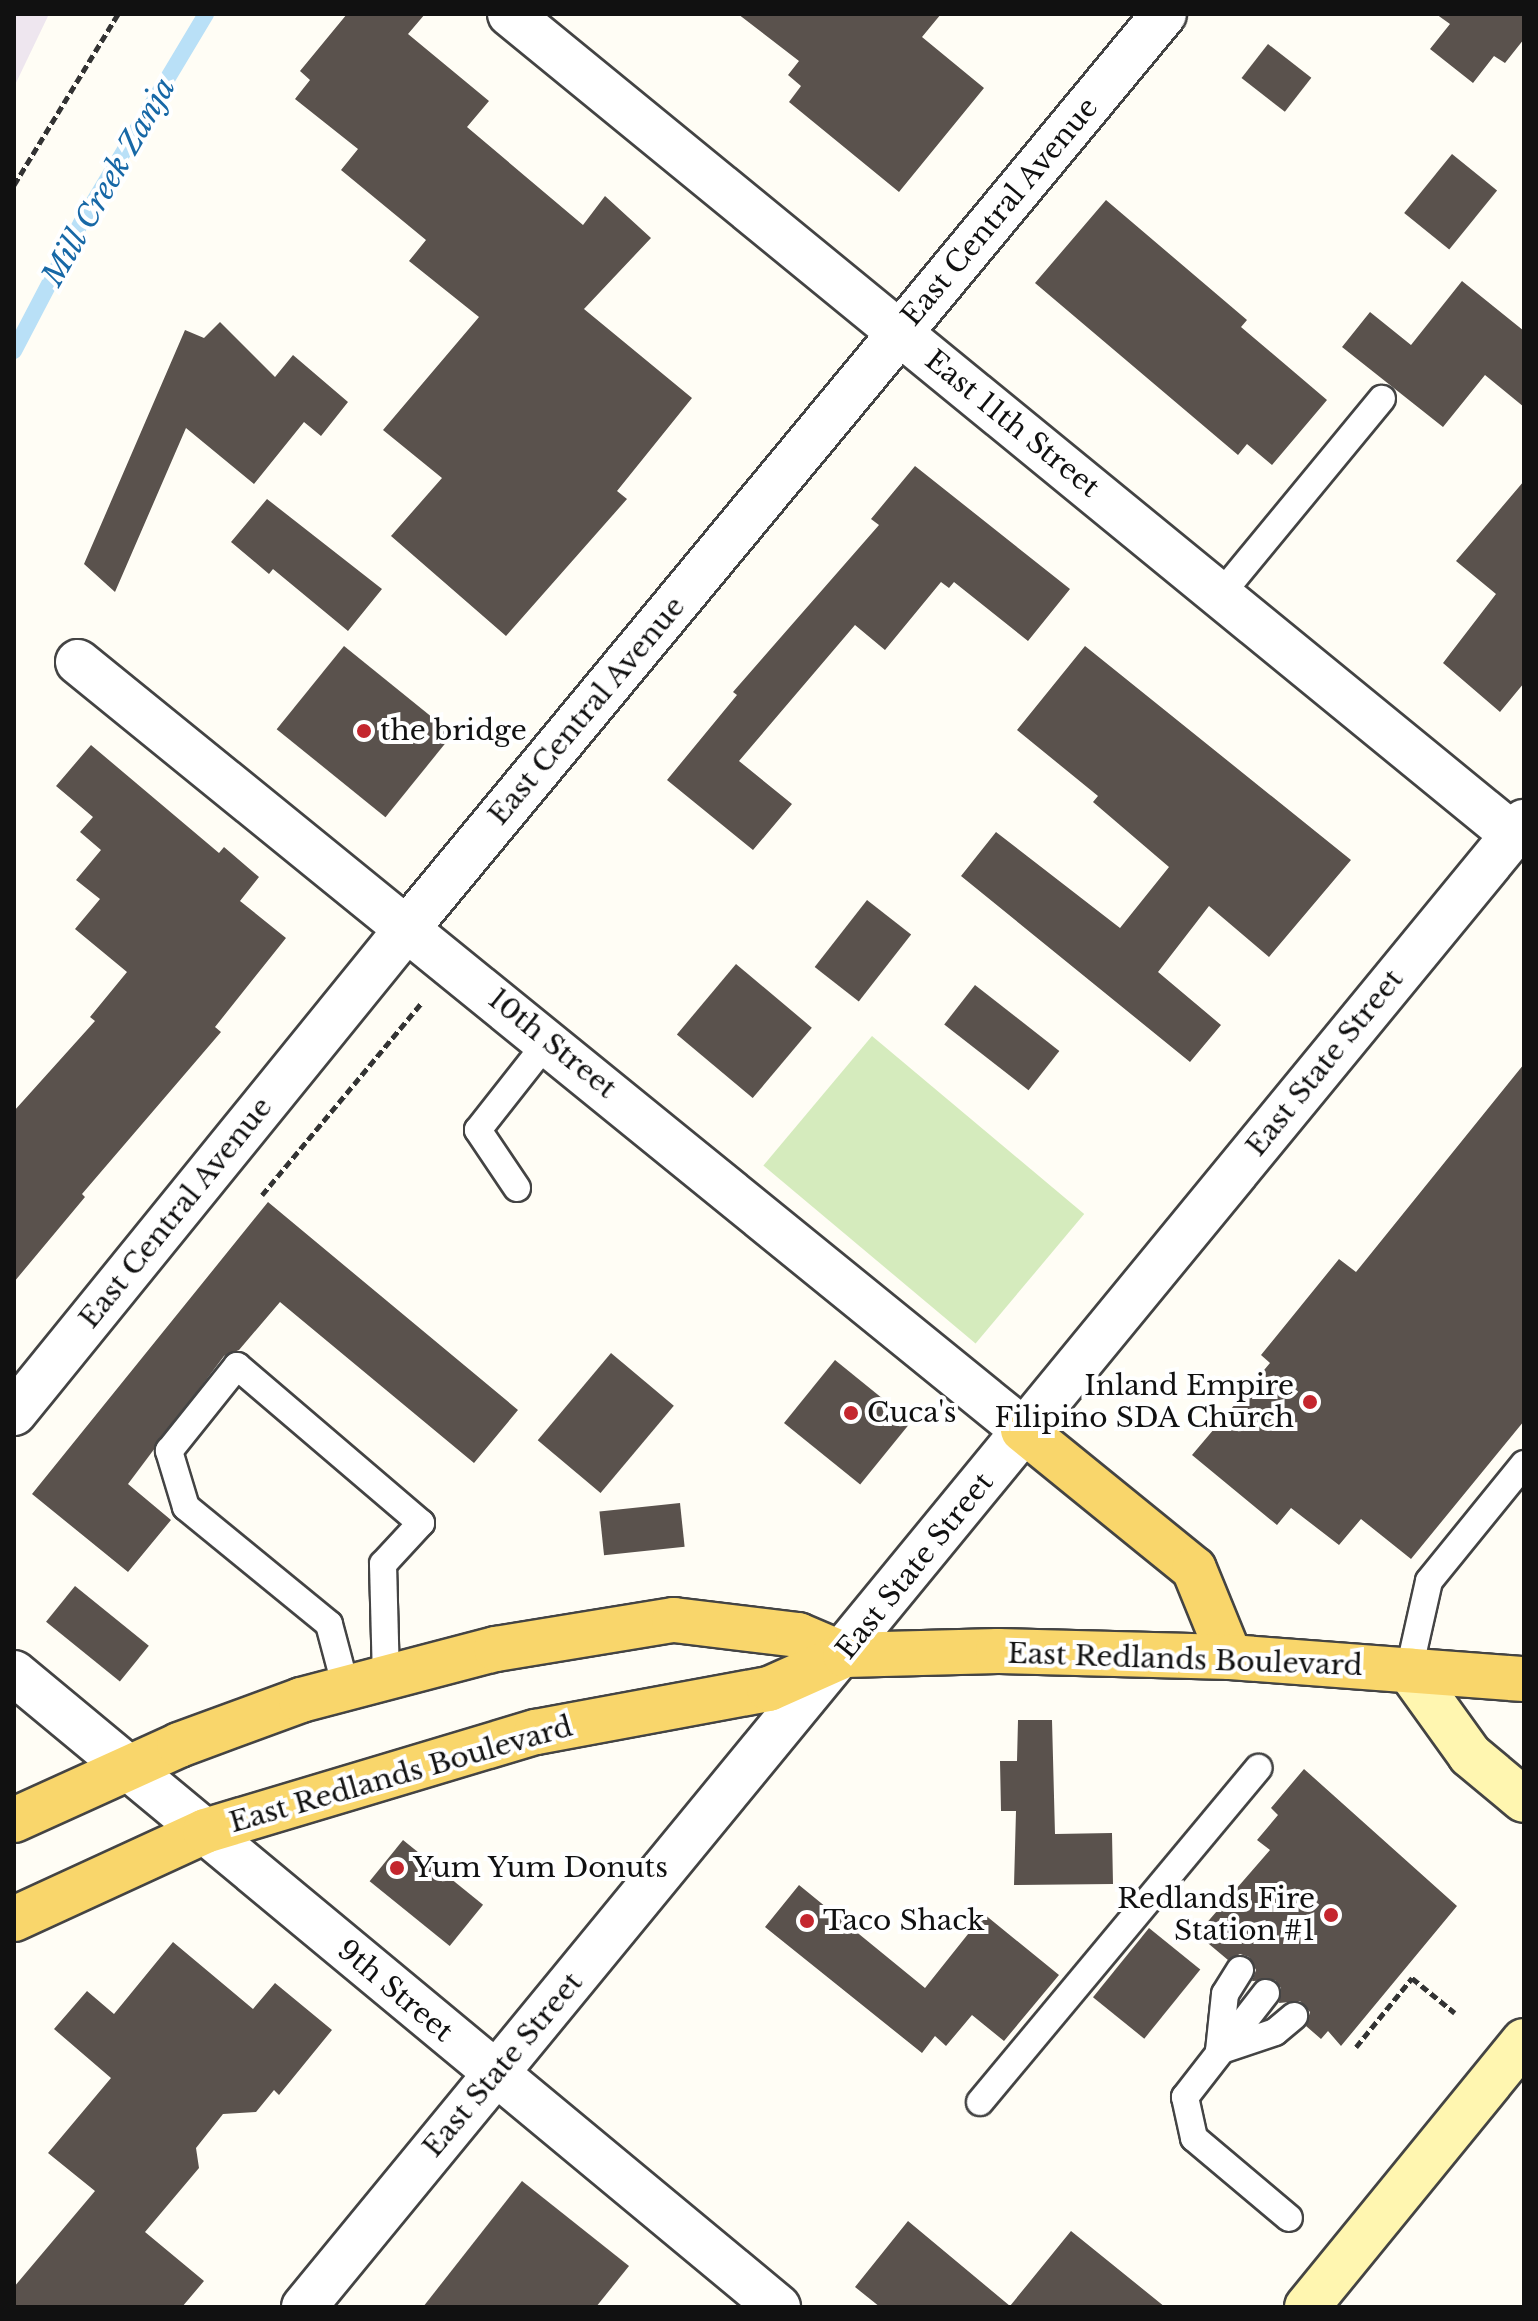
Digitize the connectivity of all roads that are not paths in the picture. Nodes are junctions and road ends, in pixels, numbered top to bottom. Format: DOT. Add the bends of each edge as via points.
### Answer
graph roads {
  1 [pos="510,14"];
  2 [pos="1164,14"];
  3 [pos="899,333"];
  4 [pos="1382,399"];
  5 [pos="1221,594"];
  6 [pos="78,662"];
  7 [pos="1518,829"];
  8 [pos="409,926"];
  9 [pos="548,1041"];
  10 [pos="517,1188"];
  11 [pos="14,1413"];
  12 [pos="1023,1430"];
  13 [pos="1524,1464"];
  14 [pos="845,1655"];
  15 [pos="1230,1657"];
  16 [pos="1409,1670"];
  17 [pos="14,1673"];
  18 [pos="1524,1679"];
  19 [pos="366,1683"];
  20 [pos="128,1767"];
  21 [pos="1258,1768"];
  22 [pos="1524,1800"];
  23 [pos="14,1820"];
  24 [pos="205,1831"];
  25 [pos="14,1919"];
  26 [pos="1240,1970"];
  27 [pos="1266,1993"];
  28 [pos="1294,2016"];
  29 [pos="1524,2041"];
  30 [pos="1219,2051"];
  31 [pos="495,2075"];
  32 [pos="980,2102"];
  33 [pos="1289,2218"];
  34 [pos="304,2307"];
  35 [pos="778,2307"];
  36 [pos="1307,2307"];
  1 -- 3 [label="street, East 11th Street"];
  2 -- 3 [label="street, East Central Avenue"];
  3 -- 5 [label="street, East 11th Street"];
  3 -- 8 [label="street, East Central Avenue"];
  4 -- 5 [label="lane"];
  5 -- 7 [label="street, East 11th Street"];
  6 -- 8 [label="street, 10th Street"];
  7 -- 12 [label="street, East State Street"];
  8 -- 9 [label="street, 10th Street"];
  8 -- 11 [label="street, East Central Avenue"];
  9 -- 10 [label="lane" via="478,1130"];
  9 -- 12 [label="street, 10th Street"];
  12 -- 14 [label="street, East State Street"];
  12 -- 15 [label="main road" via="1194,1569"];
  13 -- 16 [label="lane" via="1429,1581"];
  14 -- 15 [label="main road, East Redlands Boulevard" via="998,1651"];
  14 -- 19 [label="main road, East Redlands Boulevard" via="798,1635 674,1620 496,1649"];
  14 -- 24 [label="main road, East Redlands Boulevard" via="769,1689 536,1732"];
  14 -- 31 [label="street, East State Street"];
  15 -- 16 [label="main road, East Redlands Boulevard"];
  16 -- 18 [label="main road, East Redlands Boulevard"];
  16 -- 22 [label="main road" via="1470,1755"];
  17 -- 20 [label="street, 9th Street"];
  19 -- 19 [label="lane" via="383,1564 421,1523 237,1366 169,1451 186,1507 329,1624"];
  19 -- 20 [label="main road, East Redlands Boulevard" via="301,1700"];
  20 -- 23 [label="main road, East Redlands Boulevard"];
  20 -- 24 [label="street, 9th Street"];
  21 -- 32 [label="lane"];
  24 -- 25 [label="main road, East Redlands Boulevard"];
  24 -- 31 [label="street, 9th Street"];
  26 -- 30 [label="lane" via="1225,1994"];
  27 -- 30 [label="lane"];
  28 -- 30 [label="lane" via="1275,2032"];
  29 -- 36 [label="main road"];
  30 -- 33 [label="lane" via="1185,2097 1194,2138"];
  31 -- 34 [label="street, East State Street"];
  31 -- 35 [label="street, 9th Street"];
}
